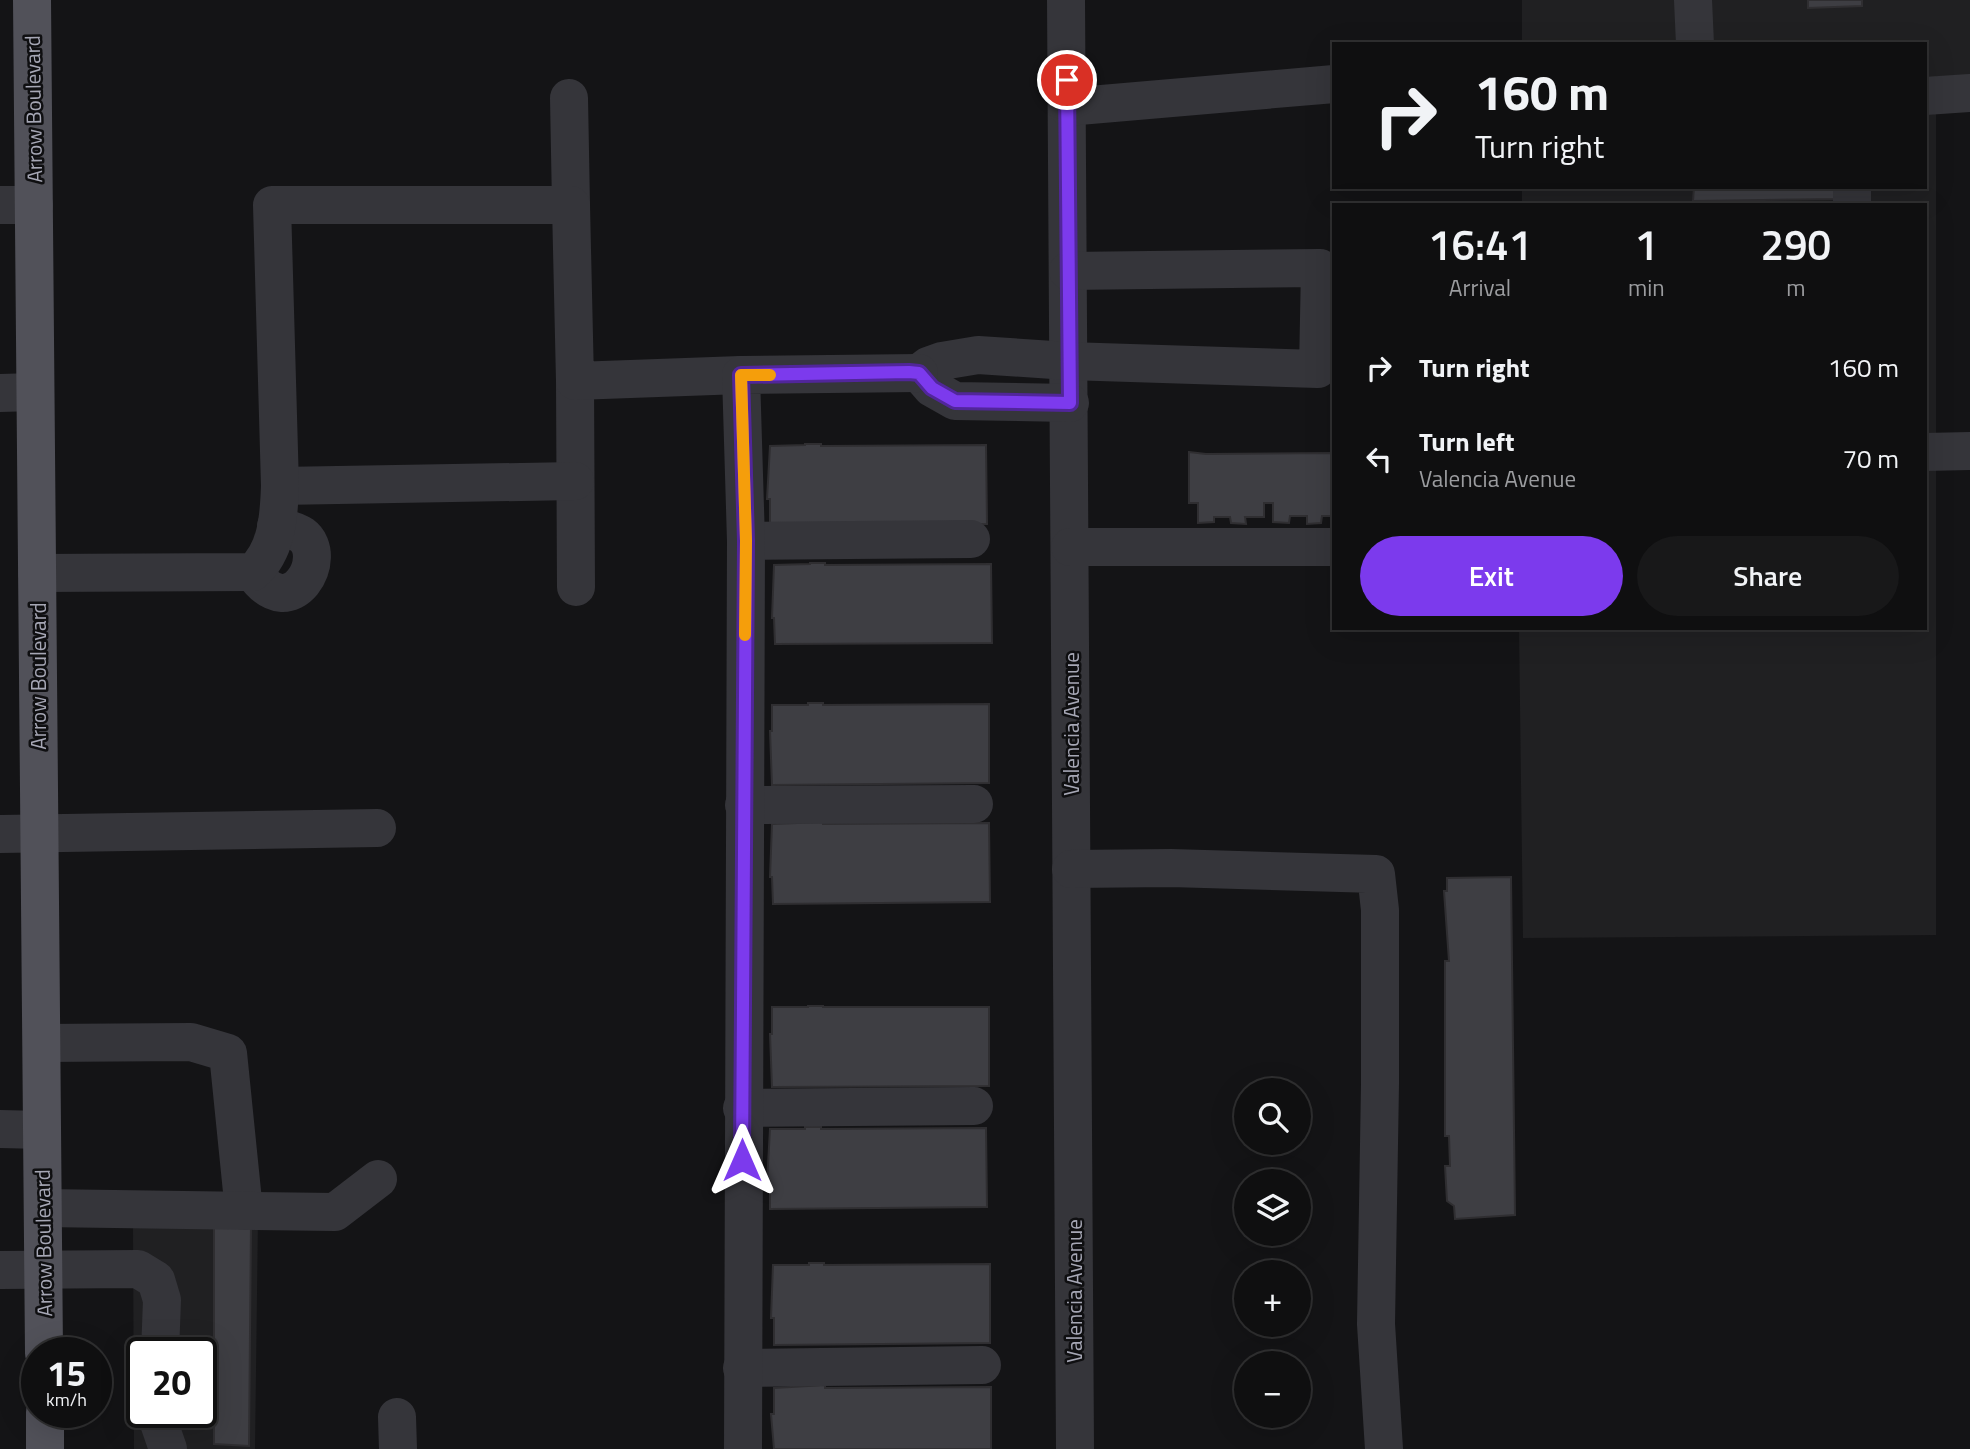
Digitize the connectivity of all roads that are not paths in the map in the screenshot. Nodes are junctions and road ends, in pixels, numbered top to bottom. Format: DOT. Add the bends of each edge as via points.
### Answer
graph roads {
  1 [pos="32,0"];
  2 [pos="1066,0"];
  3 [pos="1693,0"];
  4 [pos="1695,42"];
  5 [pos="1332,84"];
  6 [pos="1970,93"];
  7 [pos="1927,96"];
  8 [pos="569,98"];
  9 [pos="1067,107"];
  10 [pos="17,205"];
  11 [pos="571,205"];
  12 [pos="1068,271"];
  13 [pos="1068,361"];
  14 [pos="919,373"];
  15 [pos="741,375"];
  16 [pos="575,381"];
  17 [pos="18,393"];
  18 [pos="1070,403"];
  19 [pos="1970,451"];
  20 [pos="1927,452"];
  21 [pos="575,481"];
  22 [pos="280,486"];
  23 [pos="971,539"];
  24 [pos="746,541"];
  25 [pos="1070,547"];
  26 [pos="1332,547"];
  27 [pos="37,573"];
  28 [pos="576,587"];
  29 [pos="974,804"];
  30 [pos="744,805"];
  31 [pos="377,828"];
  32 [pos="39,833"];
  33 [pos="0,834"];
  34 [pos="1071,869"];
  35 [pos="41,1043"];
  36 [pos="974,1106"];
  37 [pos="742,1108"];
  38 [pos="0,1129"];
  39 [pos="42,1130"];
  40 [pos="378,1179"];
  41 [pos="43,1208"];
  42 [pos="244,1211"];
  43 [pos="0,1270"];
  44 [pos="43,1270"];
  45 [pos="44,1337"];
  46 [pos="161,1337"];
  47 [pos="982,1365"];
  48 [pos="742,1368"];
  49 [pos="45,1428"];
  50 [pos="161,1428"];
  51 [pos="45,1449"];
  52 [pos="168,1449"];
  53 [pos="743,1449"];
  54 [pos="1075,1449"];
  55 [pos="1384,1449"];
  1 -- 10 [label="main road, Arrow Boulevard"];
  2 -- 9 [label="street, Valencia Avenue"];
  3 -- 4 [label="street"];
  5 -- 9 [label="street"];
  6 -- 7 [label="street"];
  8 -- 11 [label="street"];
  9 -- 12 [label="street, Valencia Avenue"];
  10 -- 17 [label="main road, Arrow Boulevard"];
  11 -- 16 [label="street"];
  11 -- 22 [label="street" via="272,205"];
  12 -- 13 [label="street, Valencia Avenue"];
  12 -- 13 [label="street" via="1320,268 1318,369"];
  13 -- 14 [label="street" via="978,355 942,361"];
  13 -- 18 [label="street, Valencia Avenue"];
  14 -- 15 [label="street"];
  14 -- 18 [label="street" via="932,388 955,401"];
  15 -- 16 [label="street"];
  15 -- 24 [label="street"];
  16 -- 21 [label="street"];
  17 -- 27 [label="main road, Arrow Boulevard"];
  18 -- 25 [label="street, Valencia Avenue"];
  19 -- 20 [label="street"];
  21 -- 22 [label="street"];
  21 -- 28 [label="street"];
  22 -- 27 [label="street" via="276,526 302,535 312,559 300,587 279,593 268,590 253,572"];
  23 -- 24 [label="street"];
  24 -- 30 [label="street"];
  25 -- 26 [label="street"];
  25 -- 34 [label="street, Valencia Avenue"];
  27 -- 32 [label="main road, Arrow Boulevard"];
  29 -- 30 [label="street"];
  30 -- 37 [label="street"];
  31 -- 32 [label="street"];
  32 -- 33 [label="street"];
  32 -- 35 [label="main road, Arrow Boulevard"];
  34 -- 54 [label="street, Valencia Avenue"];
  34 -- 55 [label="street" via="1376,874 1380,1084 1376,1324"];
  35 -- 39 [label="main road, Arrow Boulevard"];
  35 -- 42 [label="street" via="191,1042 228,1054"];
  36 -- 37 [label="street"];
  37 -- 48 [label="street"];
  38 -- 39 [label="street"];
  39 -- 41 [label="main road, Arrow Boulevard"];
  40 -- 42 [label="street" via="335,1213"];
  41 -- 42 [label="street"];
  41 -- 44 [label="main road, Arrow Boulevard"];
  43 -- 44 [label="street"];
  44 -- 45 [label="main road, Arrow Boulevard"];
  44 -- 46 [label="street" via="138,1269 156,1280 162,1300"];
  47 -- 48 [label="street"];
  48 -- 53 [label="street"];
  49 -- 51 [label="main road"];
  50 -- 52 [label="street"];
}
